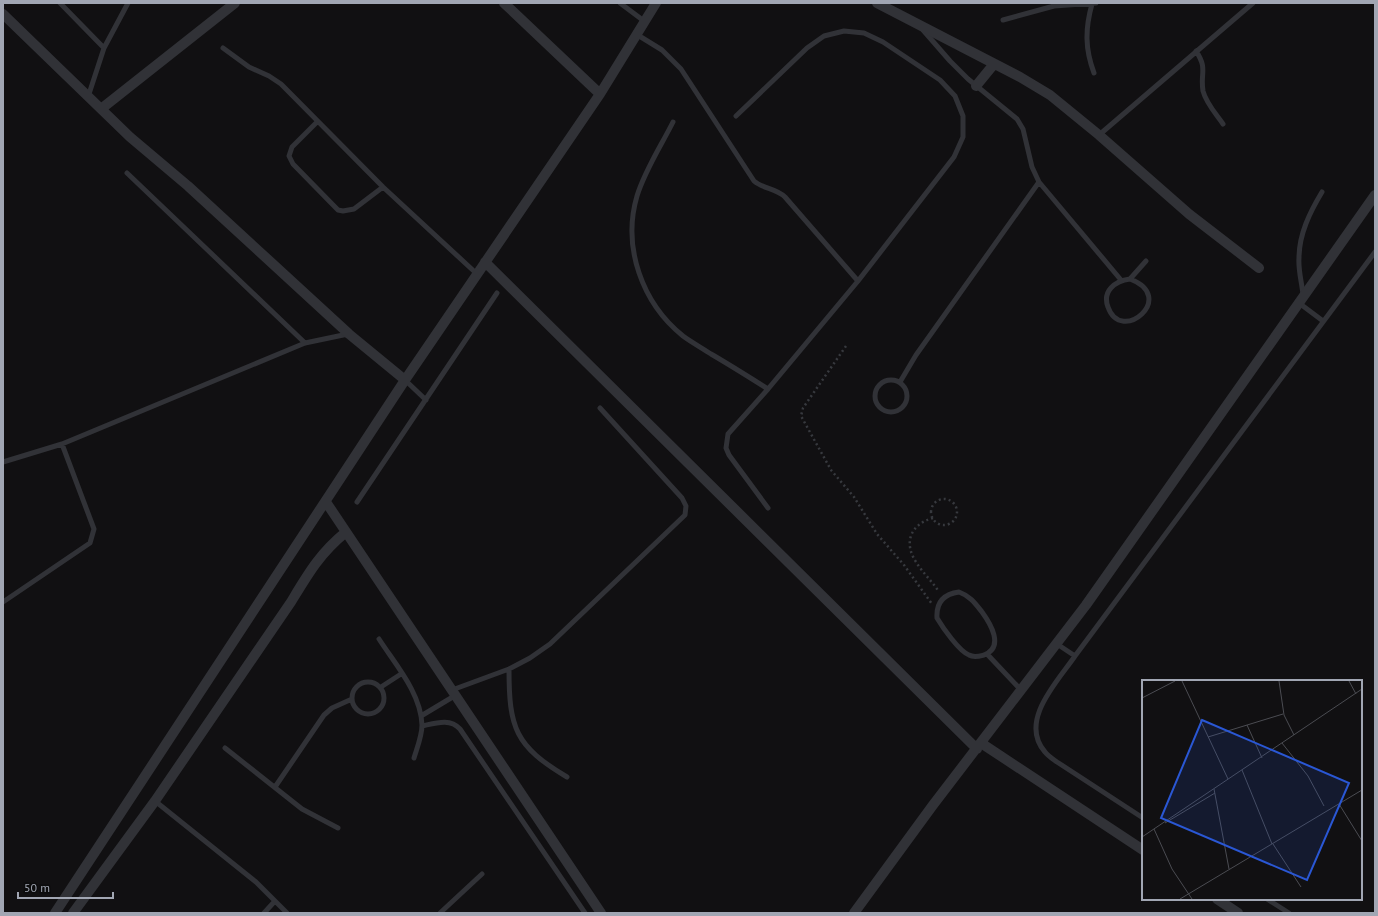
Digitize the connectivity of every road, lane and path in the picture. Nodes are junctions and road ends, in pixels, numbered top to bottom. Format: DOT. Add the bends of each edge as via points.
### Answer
graph roads {
  1 [pos="60,3"];
  2 [pos="128,3"];
  3 [pos="235,3"];
  4 [pos="504,3"];
  5 [pos="620,3"];
  6 [pos="656,3"];
  7 [pos="877,3"];
  8 [pos="1094,3"];
  9 [pos="1253,3"];
  10 [pos="3,14"];
  11 [pos="1003,20"];
  12 [pos="644,21"];
  13 [pos="920,26"];
  14 [pos="636,34"];
  15 [pos="104,48"];
  16 [pos="223,48"];
  17 [pos="1196,51"];
  18 [pos="994,64"];
  19 [pos="1094,73"];
  20 [pos="976,86"];
  21 [pos="600,94"];
  22 [pos="88,97"];
  23 [pos="101,109"];
  24 [pos="736,116"];
  25 [pos="317,122"];
  26 [pos="673,122"];
  27 [pos="1223,124"];
  28 [pos="1099,135"];
  29 [pos="127,173"];
  30 [pos="1039,182"];
  31 [pos="383,187"];
  32 [pos="1322,192"];
  33 [pos="1374,200"];
  34 [pos="1375,252"];
  35 [pos="1146,261"];
  36 [pos="485,262"];
  37 [pos="1259,268"];
  38 [pos="477,274"];
  39 [pos="1130,279"];
  40 [pos="1121,280"];
  41 [pos="858,281"];
  42 [pos="497,293"];
  43 [pos="1301,300"];
  44 [pos="1323,321"];
  45 [pos="350,334"];
  46 [pos="305,343"];
  47 [pos="846,346"];
  48 [pos="405,380"];
  49 [pos="900,382"];
  50 [pos="768,389"];
  51 [pos="426,400"];
  52 [pos="600,408"];
  53 [pos="62,444"];
  54 [pos="3,462"];
  55 [pos="326,502"];
  56 [pos="357,502"];
  57 [pos="768,508"];
  58 [pos="933,518"];
  59 [pos="346,532"];
  60 [pos="943,597"];
  61 [pos="3,602"];
  62 [pos="937,610"];
  63 [pos="379,639"];
  64 [pos="1057,644"];
  65 [pos="987,654"];
  66 [pos="1075,656"];
  67 [pos="509,669"];
  68 [pos="401,674"];
  69 [pos="381,687"];
  70 [pos="1022,691"];
  71 [pos="454,693"];
  72 [pos="352,699"];
  73 [pos="421,716"];
  74 [pos="422,726"];
  75 [pos="978,746"];
  76 [pos="225,748"];
  77 [pos="414,758"];
  78 [pos="566,777"];
  79 [pos="275,787"];
  80 [pos="155,801"];
  81 [pos="1142,817"];
  82 [pos="338,828"];
  83 [pos="1142,849"];
  84 [pos="482,874"];
  85 [pos="1218,900"];
  86 [pos="1269,900"];
  87 [pos="275,901"];
  88 [pos="55,913"];
  89 [pos="73,913"];
  90 [pos="264,913"];
  91 [pos="287,913"];
  92 [pos="440,913"];
  93 [pos="585,913"];
  94 [pos="601,913"];
  95 [pos="854,913"];
  96 [pos="1238,913"];
  97 [pos="1289,913"];
  1 -- 15 [label="lane"];
  2 -- 15 [label="lane"];
  3 -- 23 [label="street"];
  4 -- 21 [label="street"];
  5 -- 12 [label="lane"];
  6 -- 12 [label="street"];
  7 -- 13 [label="street"];
  8 -- 11 [label="lane" via="1054,6"];
  8 -- 19 [label="lane" via="1087,21 1086,39"];
  9 -- 17 [label="lane"];
  10 -- 22 [label="street"];
  12 -- 14 [label="street"];
  13 -- 18 [label="street"];
  13 -- 20 [label="lane"];
  14 -- 21 [label="street"];
  14 -- 41 [label="lane" via="662,50 681,69 754,181 785,197"];
  15 -- 22 [label="lane"];
  16 -- 25 [label="lane" via="249,67 275,80"];
  17 -- 27 [label="lane" via="1204,69 1203,90 1206,99"];
  17 -- 28 [label="lane"];
  18 -- 20 [label="street"];
  18 -- 28 [label="street" via="1040,88"];
  20 -- 30 [label="lane" via="1017,119 1027,140 1032,168"];
  21 -- 36 [label="street"];
  22 -- 23 [label="street"];
  23 -- 45 [label="street"];
  24 -- 41 [label="lane" via="807,48 824,36 844,31 864,33 883,42 940,80 955,96 963,116 962,137 954,157"];
  25 -- 31 [label="lane"];
  25 -- 31 [label="lane" via="292,147 289,156 333,207 343,211 354,210"];
  26 -- 50 [label="lane" via="637,196 632,229 638,268 646,292 669,324 684,337"];
  28 -- 37 [label="street" via="1189,214"];
  29 -- 46 [label="lane"];
  30 -- 40 [label="lane"];
  30 -- 49 [label="lane" via="916,355"];
  31 -- 38 [label="lane"];
  32 -- 43 [label="lane" via="1310,212 1302,235 1299,258"];
  33 -- 43 [label="street"];
  34 -- 44 [label="lane"];
  35 -- 39 [label="lane"];
  36 -- 38 [label="street"];
  36 -- 75 [label="street"];
  38 -- 48 [label="street"];
  39 -- 40 [label="lane"];
  39 -- 40 [label="lane" via="1146,289 1149,298 1142,316 1134,320 1124,321 1116,318 1109,311 1106,302 1110,289"];
  41 -- 50 [label="lane"];
  42 -- 51 [label="lane"];
  43 -- 44 [label="lane"];
  43 -- 64 [label="street"];
  44 -- 66 [label="lane"];
  45 -- 46 [label="lane"];
  45 -- 48 [label="street"];
  46 -- 53 [label="lane"];
  47 -- 62 [label="path" via="800,416 831,470 854,497 877,534"];
  48 -- 51 [label="lane"];
  48 -- 55 [label="street"];
  49 -- 49 [label="lane" via="886,380 875,390 874,397 882,410 896,412 907,402 906,387"];
  50 -- 57 [label="lane" via="728,434 725,441 729,455"];
  51 -- 56 [label="lane"];
  52 -- 67 [label="lane" via="682,498 686,506 684,515 550,644"];
  53 -- 54 [label="lane"];
  53 -- 61 [label="lane" via="94,529 93,536 90,543"];
  55 -- 59 [label="street"];
  55 -- 88 [label="street"];
  58 -- 58 [label="path" via="940,524 950,523 957,515 956,506 948,499 938,500 932,508"];
  58 -- 60 [label="path" via="918,524 913,530 911,549 915,561"];
  59 -- 71 [label="street"];
  59 -- 80 [label="street" via="321,554 311,568 291,602"];
  60 -- 62 [label="lane"];
  60 -- 65 [label="lane" via="960,592 974,601 994,632 993,648"];
  62 -- 65 [label="lane" via="937,618 963,651 970,656 979,657"];
  63 -- 68 [label="lane"];
  64 -- 66 [label="lane"];
  64 -- 70 [label="street"];
  65 -- 70 [label="lane"];
  66 -- 81 [label="lane" via="1041,705 1036,721 1037,737 1044,752 1057,762"];
  67 -- 71 [label="lane"];
  67 -- 78 [label="lane" via="509,703 514,723 523,741 536,757"];
  68 -- 69 [label="lane"];
  68 -- 73 [label="lane" via="416,700"];
  69 -- 72 [label="lane" via="376,683 365,682 355,688"];
  69 -- 72 [label="lane" via="385,697 378,712 366,715 361,713 356,710"];
  70 -- 75 [label="street"];
  71 -- 73 [label="lane"];
  71 -- 94 [label="street"];
  72 -- 79 [label="lane" via="332,708 324,715"];
  73 -- 74 [label="lane"];
  74 -- 77 [label="lane"];
  74 -- 93 [label="lane" via="450,722 456,724"];
  75 -- 83 [label="street"];
  75 -- 95 [label="street"];
  76 -- 79 [label="lane"];
  79 -- 82 [label="lane" via="302,810"];
  80 -- 87 [label="lane" via="256,882"];
  80 -- 89 [label="street"];
  84 -- 92 [label="lane"];
  85 -- 96 [label="street"];
  86 -- 97 [label="lane"];
  87 -- 90 [label="lane"];
  87 -- 91 [label="lane"];
}
